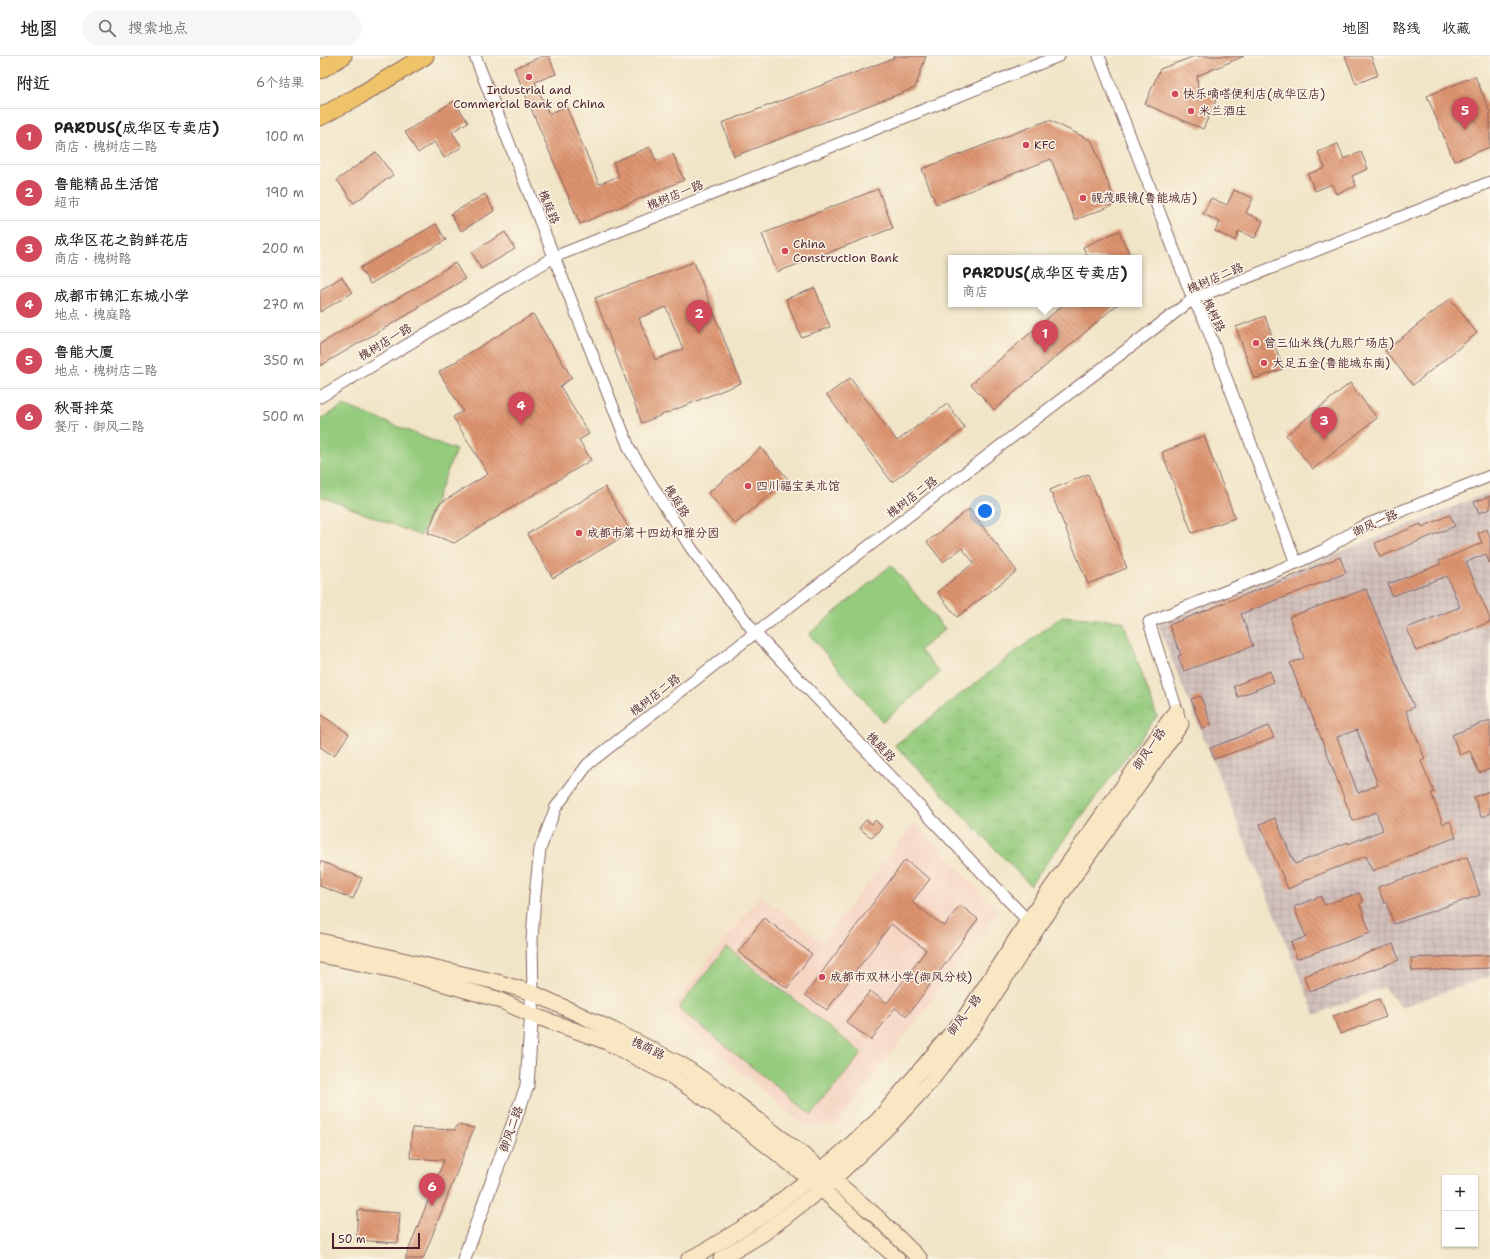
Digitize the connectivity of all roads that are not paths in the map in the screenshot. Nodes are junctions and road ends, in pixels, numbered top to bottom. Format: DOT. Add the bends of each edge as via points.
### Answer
graph roads {
  1 [pos="343,56"];
  2 [pos="425,56"];
  3 [pos="475,56"];
  4 [pos="1059,56"];
  5 [pos="1099,56"];
  6 [pos="320,70"];
  7 [pos="320,117"];
  8 [pos="1490,182"];
  9 [pos="554,257"];
  10 [pos="1193,299"];
  11 [pos="320,397"];
  12 [pos="1490,476"];
  13 [pos="1296,563"];
  14 [pos="755,633"];
  15 [pos="1179,717"];
  16 [pos="1033,924"];
  17 [pos="320,941"];
  18 [pos="320,955"];
  19 [pos="533,993"];
  20 [pos="532,1015"];
  21 [pos="821,1179"];
  22 [pos="464,1259"];
  23 [pos="689,1259"];
  24 [pos="721,1259"];
  25 [pos="897,1259"];
  26 [pos="920,1259"];
  1 -- 6 [label="main road"];
  2 -- 7 [label="main road"];
  3 -- 9 [label="street, 槐庭路"];
  4 -- 9 [label="street, 槐树店一路"];
  5 -- 10 [label="street, 槐树路"];
  8 -- 10 [label="street, 槐树店二路"];
  9 -- 11 [label="street, 槐树店一路"];
  9 -- 14 [label="street, 槐庭路" via="630,450 691,548"];
  10 -- 13 [label="street, 槐树路" via="1204,319"];
  10 -- 14 [label="street, 槐树店二路"];
  12 -- 13 [label="street, 御风一路" via="1361,527 1324,550"];
  13 -- 15 [label="street, 御风一路" via="1149,622"];
  14 -- 16 [label="street, 槐庭路"];
  14 -- 19 [label="street, 槐树店二路" via="588,764 556,806 540,849 532,940"];
  15 -- 16 [label="main road, 御风一路"];
  16 -- 21 [label="main road, 御风一路" via="976,1023 929,1084 843,1170"];
  17 -- 19 [label="main road, 槐荫路" via="497,982"];
  18 -- 20 [label="main road, 槐荫路" via="399,971 497,999"];
  19 -- 20 [label="street, 御风二路"];
  19 -- 21 [label="main road, 槐荫路" via="682,1065 731,1099"];
  20 -- 21 [label="main road, 槐荫路" via="607,1042 673,1077"];
  20 -- 22 [label="street, 御风二路" via="527,1086"];
  21 -- 23 [label="main road, 御风一路"];
  21 -- 24 [label="main road, 御风一路" via="764,1233"];
  21 -- 25 [label="main road, 槐荫路"];
  21 -- 26 [label="main road, 槐荫路" via="876,1216"];
}
